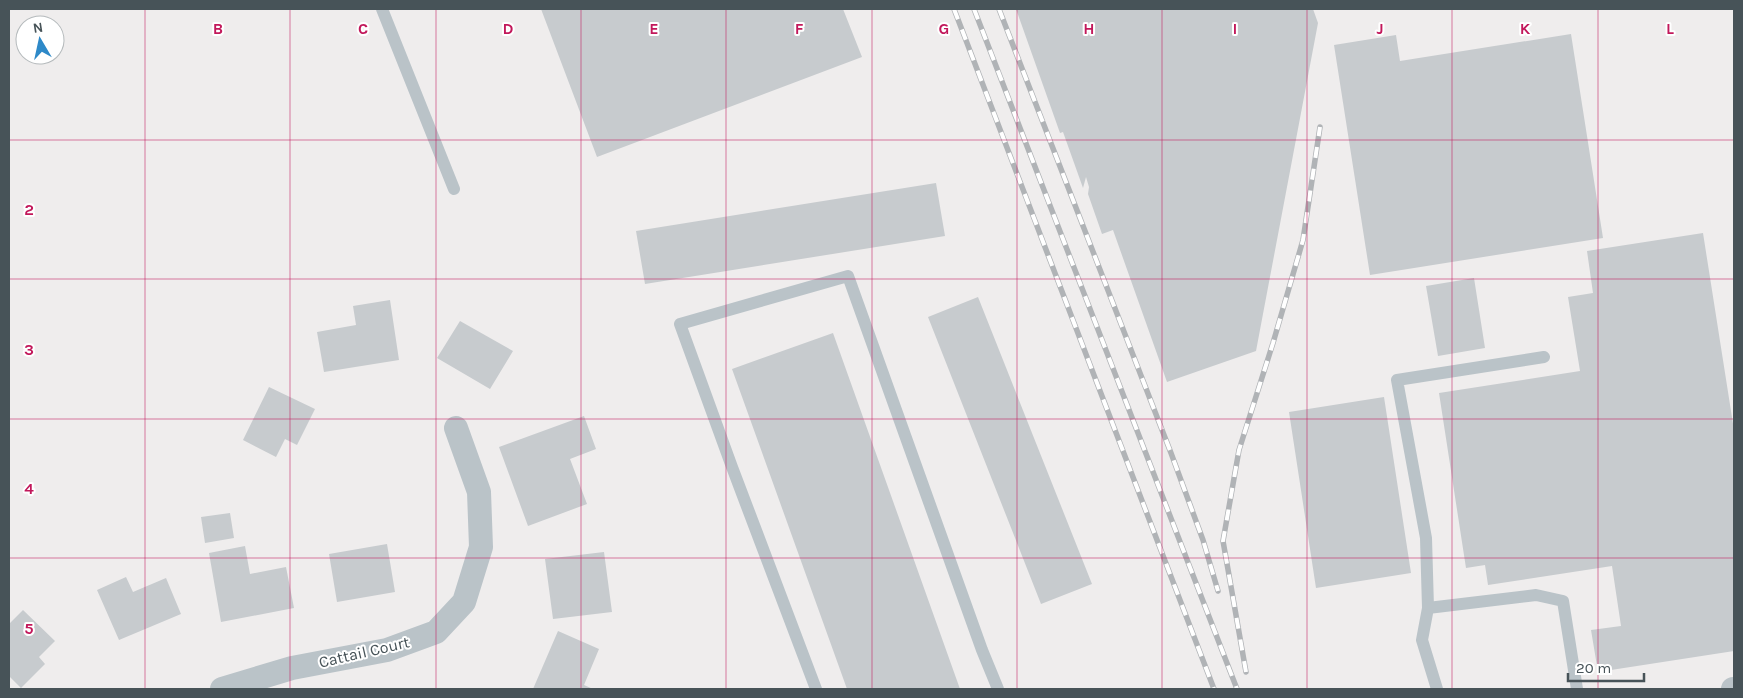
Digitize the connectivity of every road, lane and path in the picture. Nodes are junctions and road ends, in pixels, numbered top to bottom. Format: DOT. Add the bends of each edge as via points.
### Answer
graph roads {
  1 [pos="382,9"];
  2 [pos="454,189"];
  3 [pos="1544,357"];
  4 [pos="456,428"];
  5 [pos="1428,608"];
  6 [pos="222,689"];
  7 [pos="816,689"];
  8 [pos="998,689"];
  9 [pos="1437,689"];
  10 [pos="1577,689"];
  1 -- 2 [label="lane"];
  3 -- 5 [label="lane" via="1397,380 1426,538"];
  4 -- 6 [label="street, Cattail Court" via="479,492 482,547 464,602 436,632 387,650 292,668"];
  5 -- 9 [label="lane" via="1422,640"];
  5 -- 10 [label="lane" via="1536,595 1563,601"];
  7 -- 8 [label="lane" via="680,324 848,276"];
}
